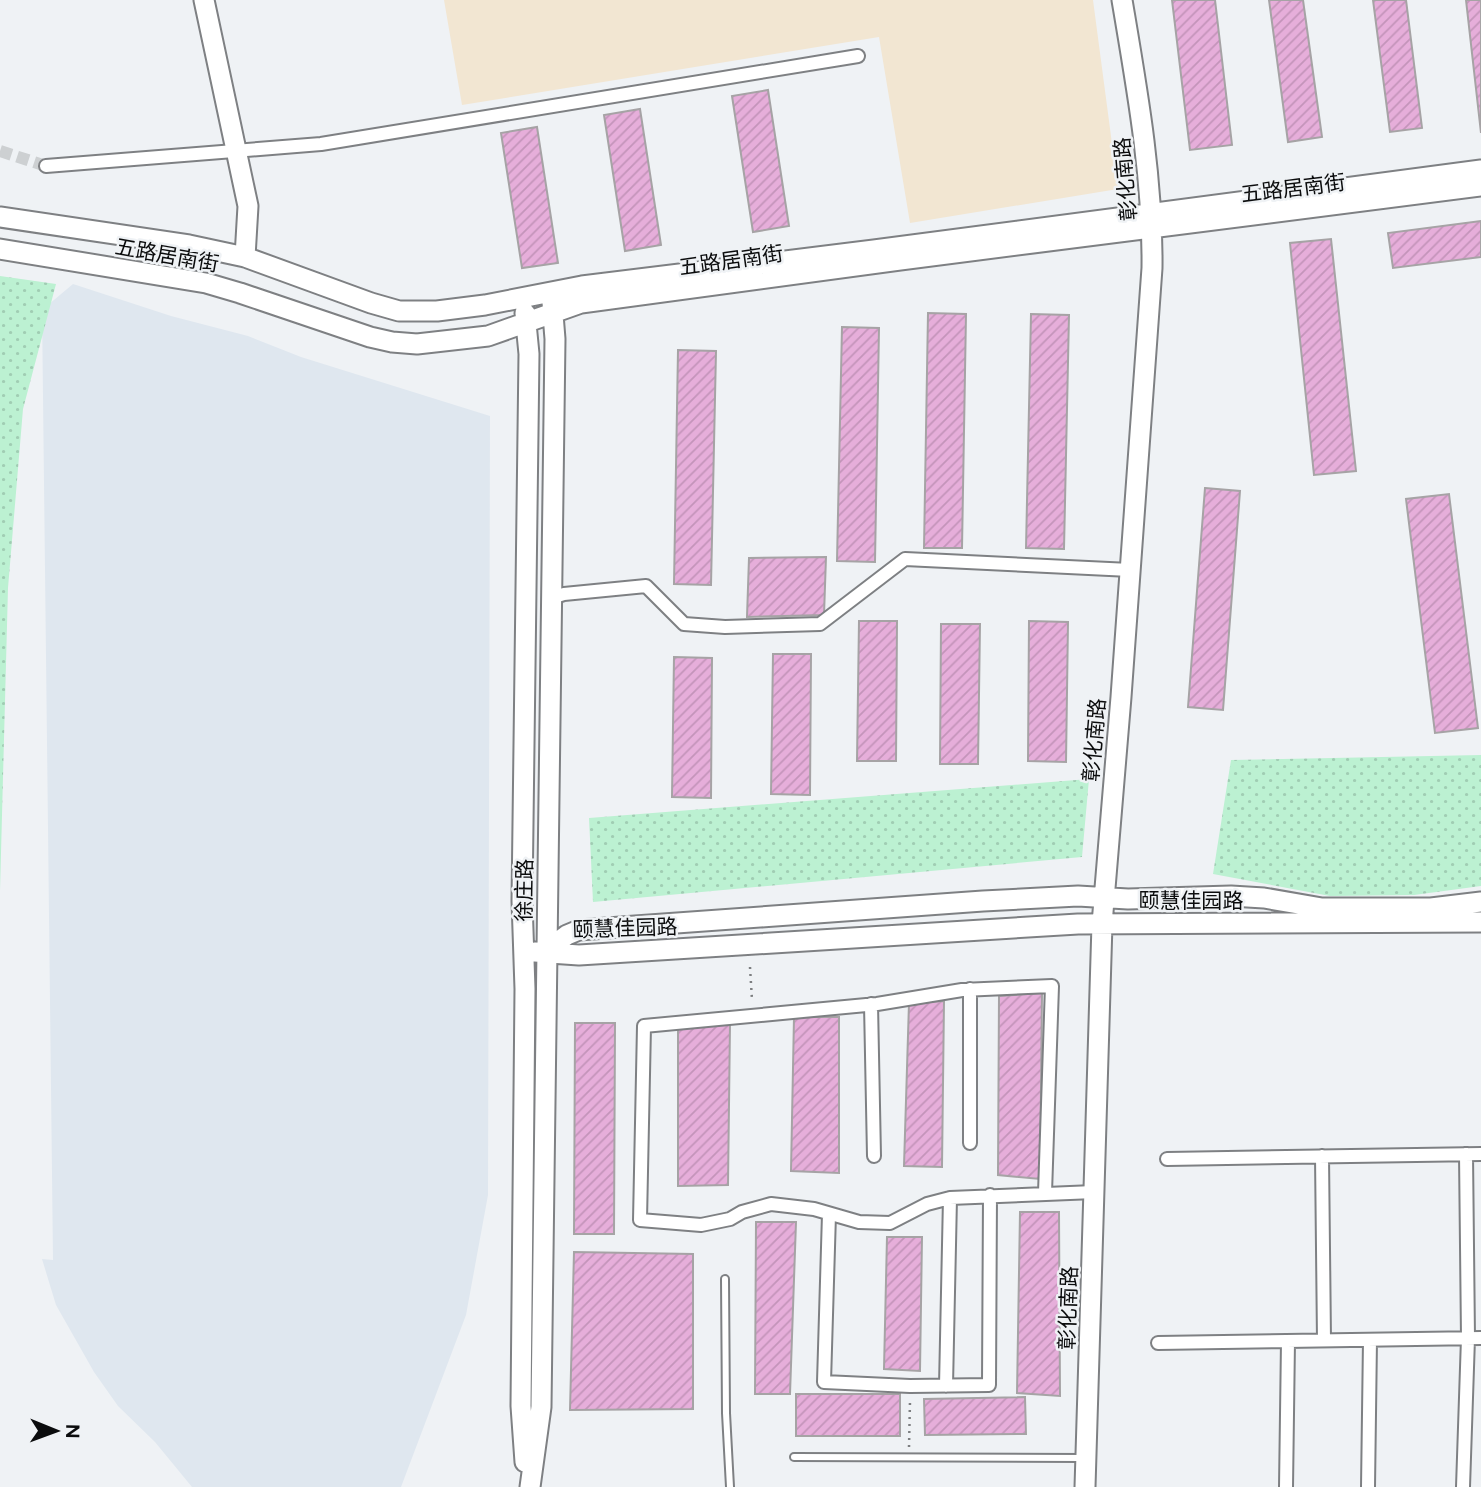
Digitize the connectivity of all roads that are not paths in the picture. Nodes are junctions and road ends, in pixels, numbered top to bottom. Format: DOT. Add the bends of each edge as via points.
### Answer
graph roads {
  1 [pos="204,0"];
  2 [pos="1122,0"];
  3 [pos="858,56"];
  4 [pos="237,151"];
  5 [pos="46,166"];
  6 [pos="1481,170"];
  7 [pos="1481,186"];
  8 [pos="0,217"];
  9 [pos="1152,229"];
  10 [pos="0,249"];
  11 [pos="244,257"];
  12 [pos="551,292"];
  13 [pos="523,297"];
  14 [pos="553,313"];
  15 [pos="526,323"];
  16 [pos="1130,570"];
  17 [pos="551,598"];
  18 [pos="1481,902"];
  19 [pos="1481,922"];
  20 [pos="1102,924"];
  21 [pos="546,951"];
  22 [pos="524,952"];
  23 [pos="970,989"];
  24 [pos="871,1004"];
  25 [pos="970,1143"];
  26 [pos="1466,1154"];
  27 [pos="1481,1154"];
  28 [pos="874,1156"];
  29 [pos="1322,1156"];
  30 [pos="1167,1159"];
  31 [pos="1094,1192"];
  32 [pos="1045,1193"];
  33 [pos="990,1195"];
  34 [pos="950,1198"];
  35 [pos="829,1214"];
  36 [pos="725,1279"];
  37 [pos="1475,1338"];
  38 [pos="1324,1340"];
  39 [pos="1370,1340"];
  40 [pos="1287,1341"];
  41 [pos="1157,1343"];
  42 [pos="946,1386"];
  43 [pos="794,1457"];
  44 [pos="1086,1458"];
  45 [pos="528,1487"];
  46 [pos="730,1487"];
  47 [pos="1085,1487"];
  48 [pos="1286,1487"];
  49 [pos="1368,1487"];
  50 [pos="1463,1487"];
  1 -- 4 [label="street"];
  2 -- 9 [label="street, 彰化南路" via="1146,147"];
  3 -- 4 [label="street" via="321,144"];
  4 -- 5 [label="street"];
  4 -- 11 [label="street" via="247,206"];
  6 -- 12 [label="street, 五路居南街"];
  7 -- 9 [label="street, 五路居南街"];
  8 -- 11 [label="street, 五路居南街"];
  9 -- 14 [label="street, 五路居南街" via="581,303"];
  9 -- 16 [label="street, 彰化南路"];
  10 -- 15 [label="street, 五路居南街" via="206,284 392,342 417,344 488,336"];
  11 -- 13 [label="street, 五路居南街" via="399,311 437,311"];
  12 -- 13 [label="street, 五路居南街"];
  12 -- 14 [label="street, 徐庄路"];
  13 -- 15 [label="street, 徐庄路"];
  14 -- 15 [label="street, 五路居南街"];
  14 -- 17 [label="street, 徐庄路"];
  15 -- 22 [label="street, 徐庄路"];
  16 -- 17 [label="street" via="905,559 820,624 684,624 646,586"];
  16 -- 20 [label="street, 彰化南路"];
  17 -- 21 [label="street, 徐庄路"];
  18 -- 21 [label="street, 颐慧佳园路" via="1431,908 1322,908 1231,896 983,901 579,930"];
  19 -- 20 [label="street, 颐慧佳园路"];
  20 -- 21 [label="street, 颐慧佳园路" via="579,955"];
  20 -- 31 [label="street, 彰化南路"];
  21 -- 22 [label="street"];
  21 -- 45 [label="street, 徐庄路" via="541,1407"];
  22 -- 45 [label="street, 徐庄路" via="521,1406"];
  23 -- 24 [label="street"];
  23 -- 25 [label="street"];
  23 -- 32 [label="street" via="1052,986"];
  24 -- 28 [label="street"];
  24 -- 35 [label="street" via="644,1026 640,1220 701,1225 771,1204"];
  26 -- 27 [label="street"];
  26 -- 29 [label="street"];
  26 -- 37 [label="street"];
  29 -- 30 [label="street"];
  29 -- 38 [label="street"];
  31 -- 32 [label="street"];
  31 -- 44 [label="street, 彰化南路"];
  32 -- 33 [label="street"];
  33 -- 34 [label="street"];
  33 -- 42 [label="street" via="989,1385"];
  34 -- 35 [label="street" via="890,1223 859,1222"];
  34 -- 42 [label="street"];
  35 -- 42 [label="street" via="824,1382"];
  36 -- 46 [label="lane"];
  37 -- 39 [label="street"];
  37 -- 50 [label="street"];
  38 -- 39 [label="street"];
  38 -- 40 [label="street"];
  39 -- 49 [label="street"];
  40 -- 41 [label="street"];
  40 -- 48 [label="street"];
  43 -- 44 [label="lane"];
  44 -- 47 [label="street, 彰化南路"];
}
